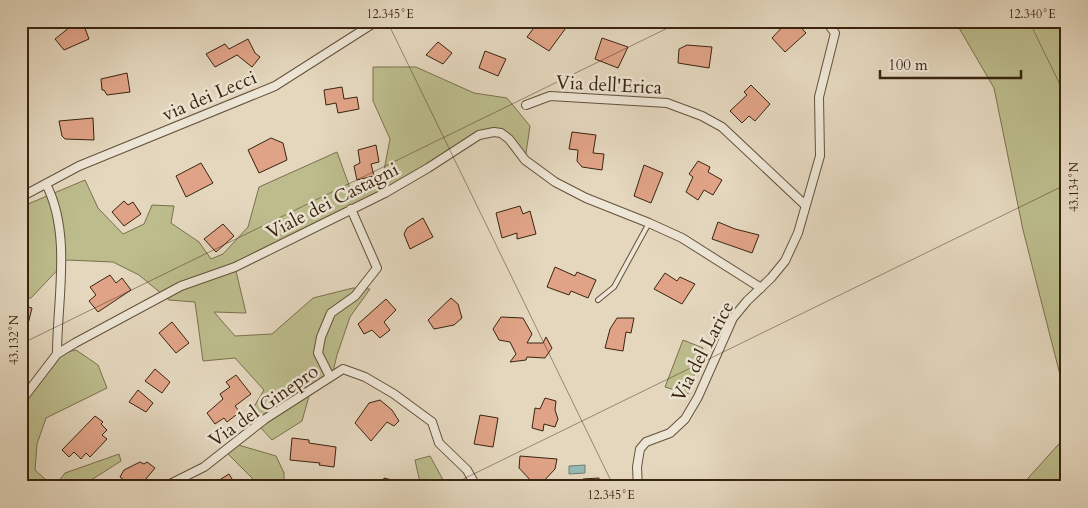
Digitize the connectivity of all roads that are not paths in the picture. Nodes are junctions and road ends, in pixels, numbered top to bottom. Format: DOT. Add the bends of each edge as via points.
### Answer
graph roads {
  1 [pos="377,21"];
  2 [pos="826,21"];
  3 [pos="526,105"];
  4 [pos="46,184"];
  5 [pos="21,197"];
  6 [pos="805,205"];
  7 [pos="350,209"];
  8 [pos="649,223"];
  9 [pos="761,288"];
  10 [pos="598,300"];
  11 [pos="57,354"];
  12 [pos="330,377"];
  13 [pos="21,401"];
  14 [pos="170,484"];
  15 [pos="480,487"];
  16 [pos="638,487"];
  1 -- 4 [label="street, via dei Lecci" via="275,86 79,166"];
  2 -- 6 [label="street, Via del Larice" via="835,33 819,97 820,156"];
  3 -- 6 [label="street, Via dell'Erica" via="550,96 666,103 722,127"];
  4 -- 5 [label="street"];
  4 -- 11 [label="street" via="53,198 61,240"];
  6 -- 9 [label="street, Via del Larice" via="798,233 785,261"];
  7 -- 8 [label="street, Viale dei Castagni" via="428,168 479,135 494,132 502,133 525,160 555,182"];
  7 -- 11 [label="street, Viale dei Castagni" via="235,267 181,286"];
  7 -- 12 [label="street" via="377,268 356,296 331,314 321,337 318,353"];
  8 -- 9 [label="street, Viale dei Castagni" via="682,238"];
  8 -- 10 [label="lane" via="614,287"];
  9 -- 16 [label="street, Via del Larice" via="733,318 685,419 670,433 646,442 640,449"];
  11 -- 13 [label="street"];
  12 -- 14 [label="street, Via del Ginepro" via="265,419 204,467"];
  12 -- 15 [label="street, Via del Ginepro" via="343,369 365,377 394,394 432,422 439,443"];
}
